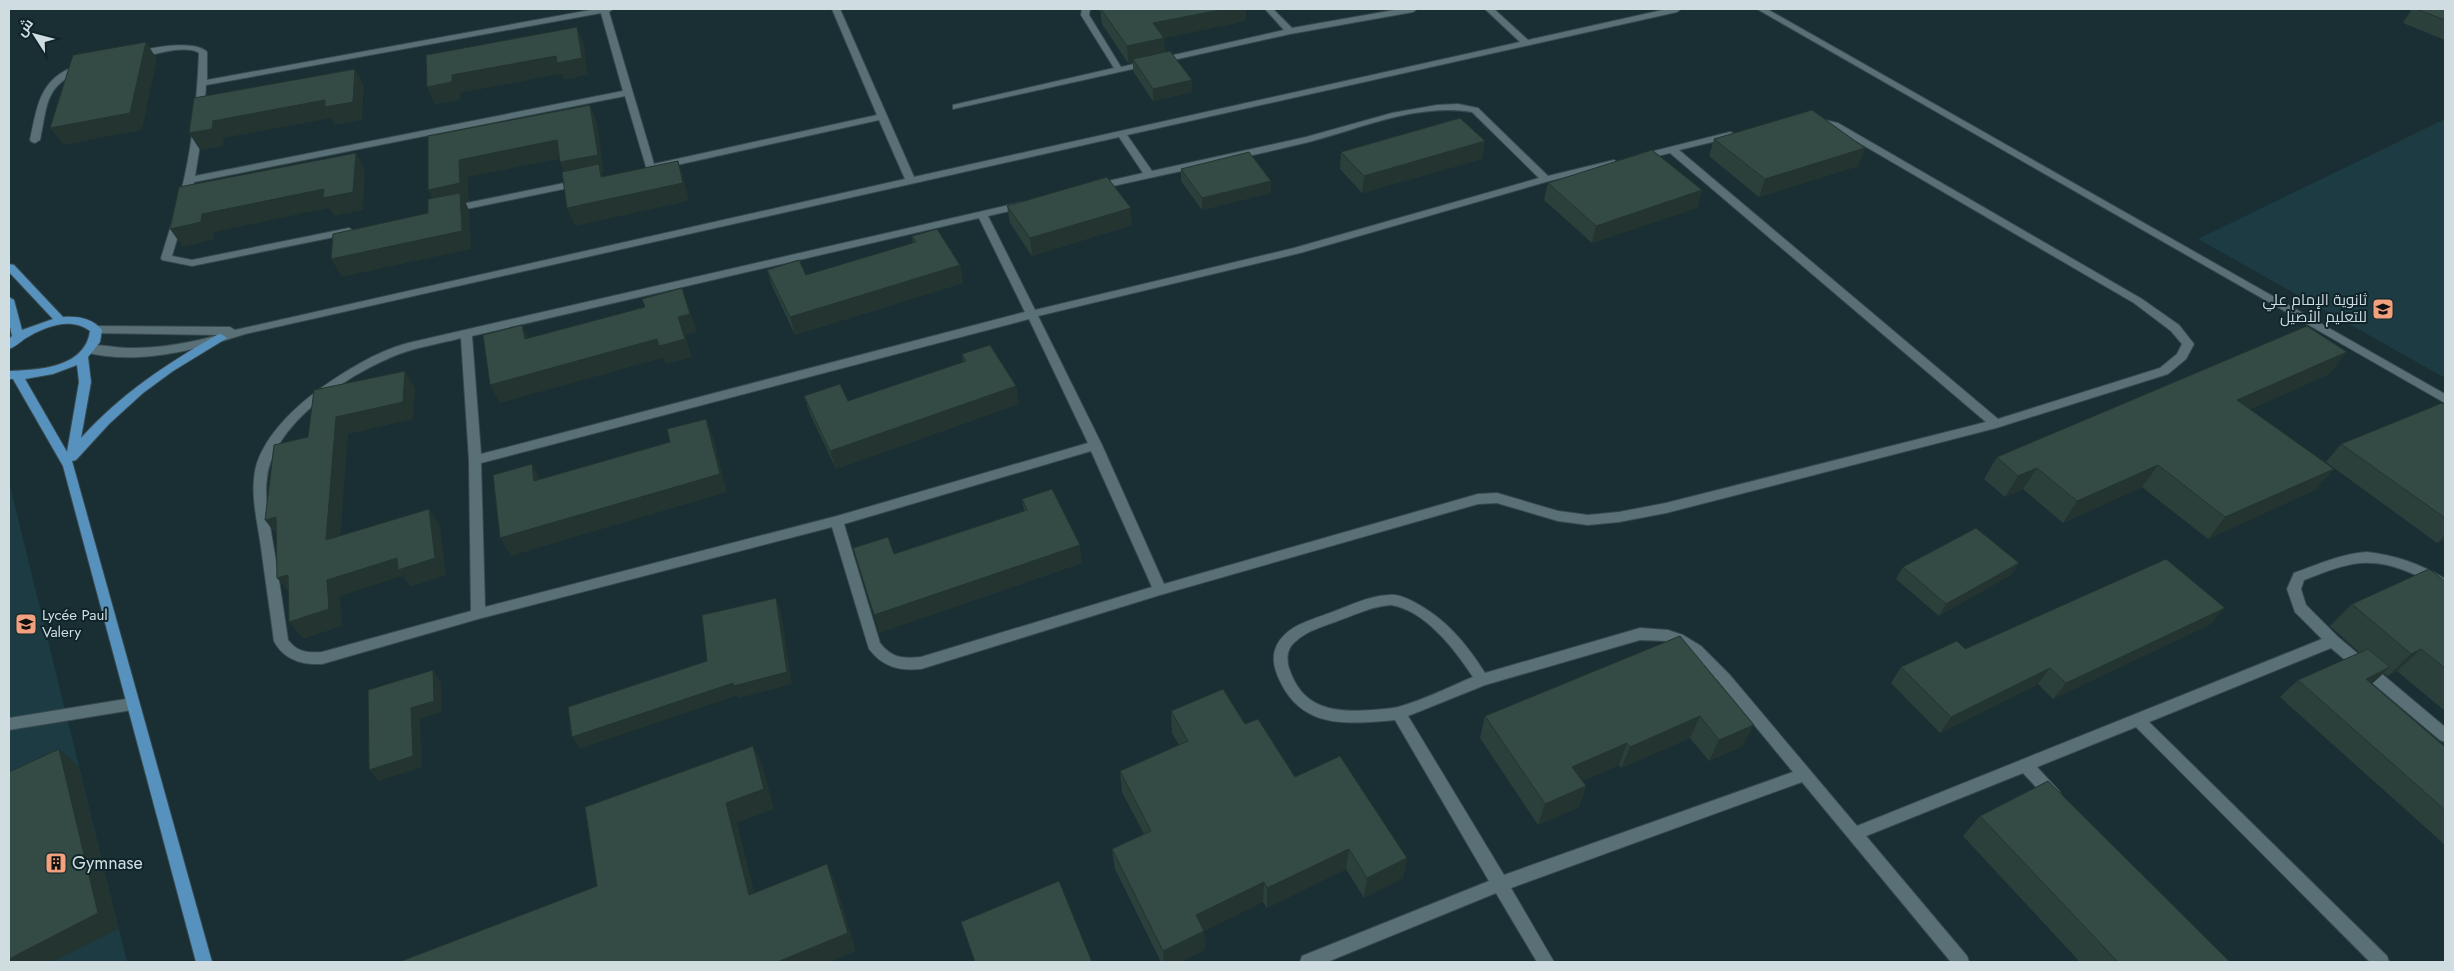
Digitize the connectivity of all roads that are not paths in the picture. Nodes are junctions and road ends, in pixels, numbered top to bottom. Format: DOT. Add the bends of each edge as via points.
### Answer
graph roads {
  1 [pos="606,9"];
  2 [pos="836,9"];
  3 [pos="1086,9"];
  4 [pos="1268,9"];
  5 [pos="1413,9"];
  6 [pos="1489,9"];
  7 [pos="1677,9"];
  8 [pos="1762,9"];
  9 [pos="1290,32"];
  10 [pos="1528,44"];
  11 [pos="124,58"];
  12 [pos="88,65"];
  13 [pos="1119,70"];
  14 [pos="203,83"];
  15 [pos="628,93"];
  16 [pos="956,107"];
  17 [pos="883,116"];
  18 [pos="1800,119"];
  19 [pos="1121,133"];
  20 [pos="1738,133"];
  21 [pos="34,140"];
  22 [pos="1672,149"];
  23 [pos="1149,175"];
  24 [pos="1546,179"];
  25 [pos="190,180"];
  26 [pos="591,180"];
  27 [pos="910,180"];
  28 [pos="1084,190"];
  29 [pos="1038,201"];
  30 [pos="445,210"];
  31 [pos="982,214"];
  32 [pos="357,229"];
  33 [pos="9,269"];
  34 [pos="9,300"];
  35 [pos="1033,314"];
  36 [pos="62,321"];
  37 [pos="96,330"];
  38 [pos="243,331"];
  39 [pos="466,334"];
  40 [pos="221,338"];
  41 [pos="12,342"];
  42 [pos="85,353"];
  43 [pos="13,375"];
  44 [pos="2445,398"];
  45 [pos="1996,424"];
  46 [pos="1096,445"];
  47 [pos="475,460"];
  48 [pos="71,461"];
  49 [pos="836,521"];
  50 [pos="2445,586"];
  51 [pos="1160,590"];
  52 [pos="478,614"];
  53 [pos="2333,641"];
  54 [pos="1482,680"];
  55 [pos="132,704"];
  56 [pos="1399,713"];
  57 [pos="2137,719"];
  58 [pos="9,724"];
  59 [pos="2445,736"];
  60 [pos="2025,764"];
  61 [pos="1804,775"];
  62 [pos="2065,808"];
  63 [pos="1854,834"];
  64 [pos="1500,884"];
  65 [pos="204,962"];
  66 [pos="1308,962"];
  67 [pos="1546,962"];
  68 [pos="1962,962"];
  69 [pos="2381,962"];
  1 -- 14 [label="street"];
  1 -- 15 [label="street"];
  2 -- 17 [label="street"];
  3 -- 13 [label="street" via="1085,15"];
  4 -- 9 [label="street"];
  5 -- 9 [label="street"];
  6 -- 10 [label="street"];
  7 -- 10 [label="street"];
  8 -- 44 [label="street"];
  9 -- 13 [label="street"];
  10 -- 19 [label="street"];
  11 -- 14 [label="street" via="185,46 197,47 204,52"];
  12 -- 21 [label="street" via="59,76 47,89"];
  13 -- 16 [label="street"];
  14 -- 25 [label="street"];
  15 -- 17 [label="street" via="645,169"];
  15 -- 25 [label="street"];
  17 -- 27 [label="street"];
  18 -- 45 [label="street" via="1822,121 1852,134 2138,301 2175,328 2188,344 2182,356 2164,371"];
  19 -- 23 [label="street"];
  19 -- 27 [label="street"];
  20 -- 22 [label="street"];
  22 -- 24 [label="street"];
  22 -- 45 [label="street"];
  23 -- 24 [label="street" via="1425,109 1461,106 1475,110"];
  23 -- 28 [label="street"];
  24 -- 35 [label="street" via="1296,251"];
  25 -- 32 [label="street" via="166,258 192,263"];
  26 -- 30 [label="street"];
  27 -- 38 [label="street"];
  29 -- 31 [label="street"];
  31 -- 35 [label="street"];
  31 -- 39 [label="street"];
  33 -- 36 [label="main road"];
  34 -- 41 [label="main road"];
  35 -- 46 [label="street"];
  35 -- 47 [label="street"];
  36 -- 37 [label="main road" via="84,321"];
  36 -- 41 [label="main road" via="39,327"];
  37 -- 38 [label="street"];
  37 -- 42 [label="main road" via="95,342"];
  38 -- 40 [label="street"];
  39 -- 47 [label="street"];
  39 -- 52 [label="street" via="408,347 356,370 306,408 272,444 259,480 281,641 294,655 307,660 322,658"];
  40 -- 42 [label="street" via="126,353"];
  40 -- 48 [label="main road" via="139,390 98,428"];
  42 -- 43 [label="main road" via="43,374"];
  42 -- 48 [label="main road" via="85,382"];
  43 -- 48 [label="main road"];
  45 -- 51 [label="street" via="1666,508 1619,517 1588,520 1558,516 1497,498 1478,499"];
  46 -- 49 [label="street"];
  46 -- 51 [label="street"];
  47 -- 52 [label="street"];
  48 -- 55 [label="main road"];
  49 -- 51 [label="street" via="874,645 887,660 899,665 921,663"];
  49 -- 52 [label="street"];
  50 -- 53 [label="street" via="2424,571 2374,557 2339,561 2299,577 2294,589 2300,608"];
  53 -- 57 [label="street"];
  53 -- 59 [label="street"];
  54 -- 56 [label="street"];
  54 -- 56 [label="street" via="1446,628 1397,600 1379,601 1309,626 1284,645 1279,658 1289,687 1312,709 1348,719"];
  54 -- 61 [label="street" via="1640,634 1662,633 1678,638 1698,651"];
  55 -- 58 [label="street"];
  55 -- 65 [label="main road"];
  56 -- 64 [label="street"];
  57 -- 60 [label="street"];
  57 -- 69 [label="street"];
  60 -- 62 [label="street"];
  60 -- 63 [label="street"];
  61 -- 63 [label="street"];
  61 -- 64 [label="street"];
  63 -- 68 [label="street"];
  64 -- 66 [label="street"];
  64 -- 67 [label="street"];
}
